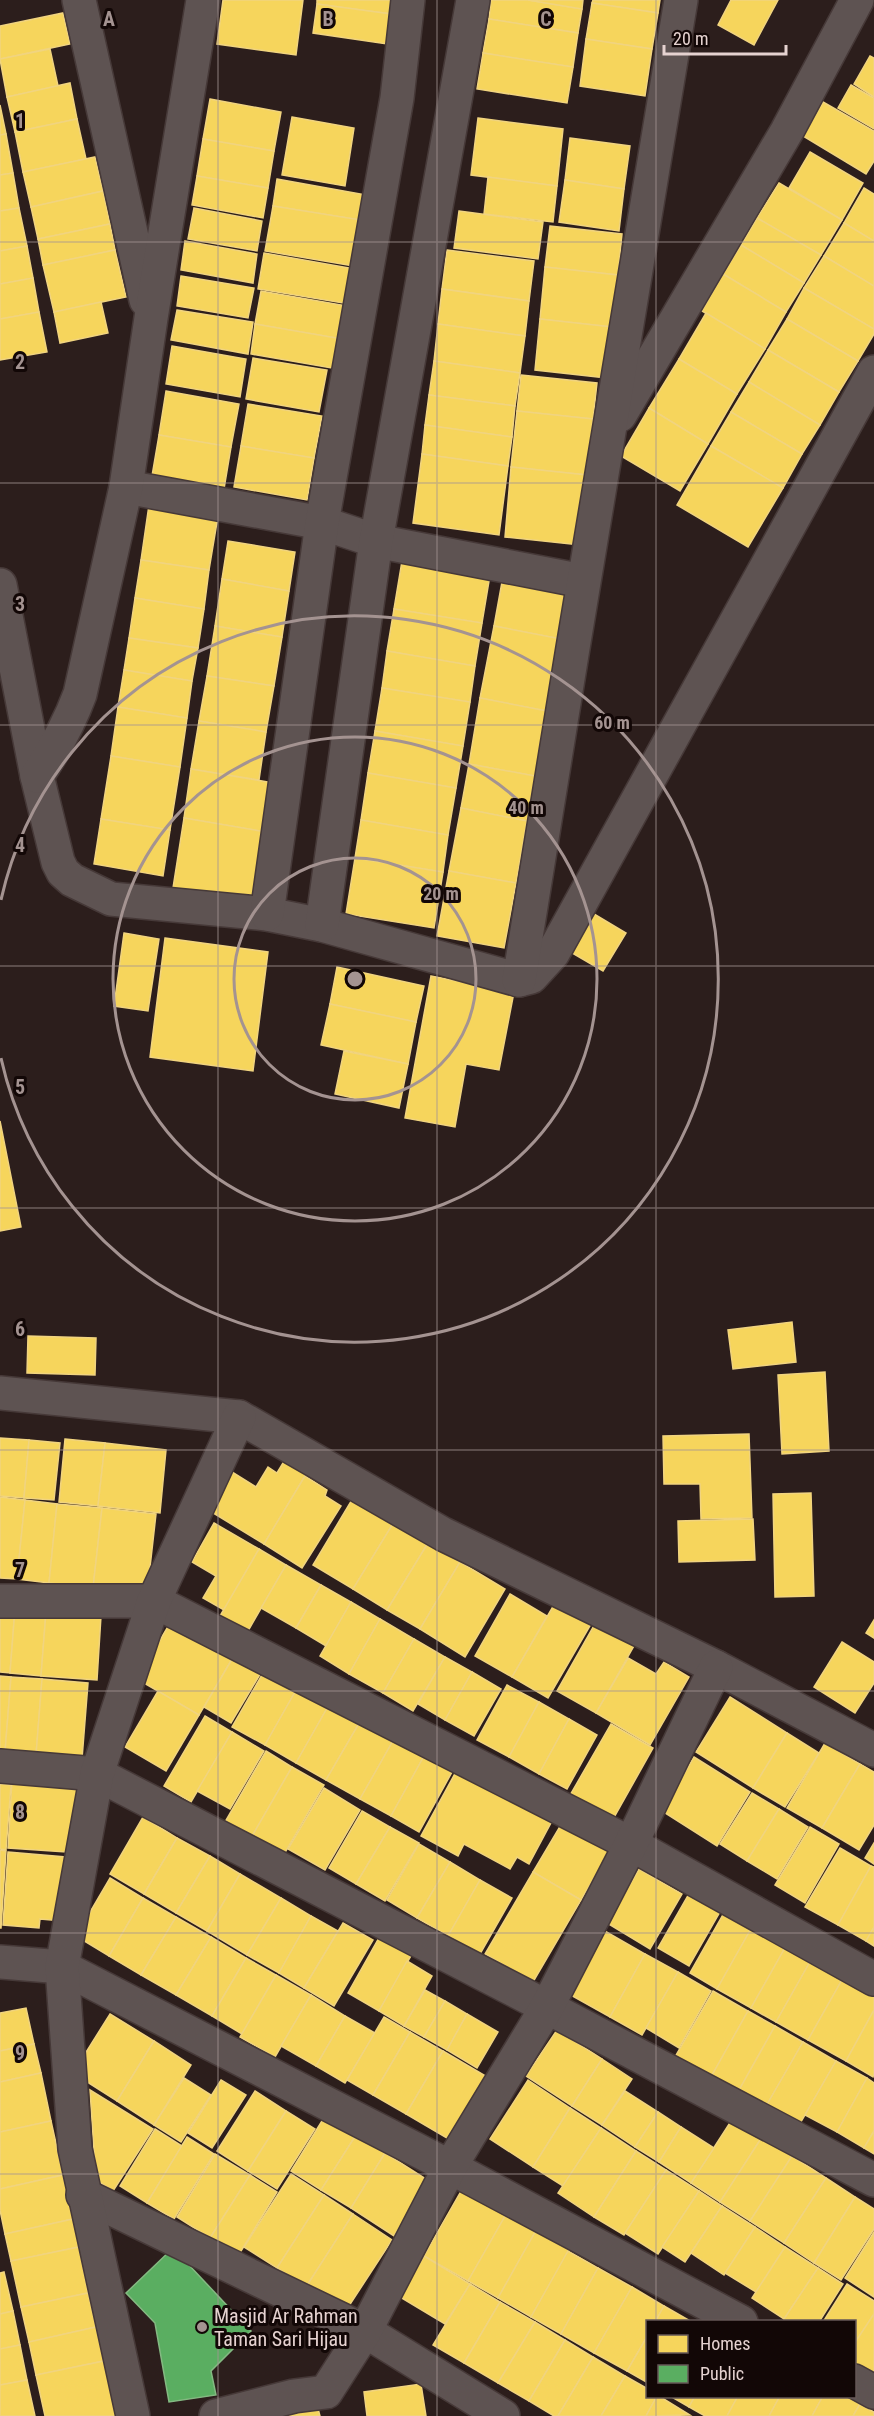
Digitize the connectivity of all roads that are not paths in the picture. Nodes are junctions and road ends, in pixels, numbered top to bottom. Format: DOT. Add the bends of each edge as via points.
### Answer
graph roads {
  1 [pos="79,0"];
  2 [pos="203,0"];
  3 [pos="408,0"];
  4 [pos="473,0"];
  5 [pos="681,0"];
  6 [pos="857,0"];
  7 [pos="151,318"];
  8 [pos="874,372"];
  9 [pos="610,431"];
  10 [pos="126,487"];
  11 [pos="322,523"];
  12 [pos="376,541"];
  13 [pos="583,581"];
  14 [pos="0,585"];
  15 [pos="38,776"];
  16 [pos="267,914"];
  17 [pos="322,925"];
  18 [pos="519,980"];
  19 [pos="0,1393"];
  20 [pos="239,1417"];
  21 [pos="0,1601"];
  22 [pos="154,1601"];
  23 [pos="716,1667"];
  24 [pos="874,1750"];
  25 [pos="0,1766"];
  26 [pos="98,1774"];
  27 [pos="631,1844"];
  28 [pos="0,1962"];
  29 [pos="62,1966"];
  30 [pos="874,1979"];
  31 [pos="547,2007"];
  32 [pos="450,2167"];
  33 [pos="874,2180"];
  34 [pos="84,2195"];
  35 [pos="737,2320"];
  36 [pos="364,2331"];
  37 [pos="856,2382"];
  38 [pos="874,2392"];
  39 [pos="328,2404"];
  40 [pos="133,2416"];
  41 [pos="216,2416"];
  42 [pos="503,2416"];
  1 -- 7 [label="street"];
  2 -- 7 [label="street"];
  3 -- 11 [label="street" via="397,98"];
  4 -- 12 [label="street"];
  5 -- 9 [label="street"];
  6 -- 9 [label="street" via="787,131"];
  7 -- 10 [label="street"];
  8 -- 18 [label="street" via="553,953 531,977"];
  9 -- 13 [label="street"];
  10 -- 11 [label="street"];
  10 -- 15 [label="street" via="80,694 57,747"];
  11 -- 12 [label="street"];
  11 -- 16 [label="street"];
  12 -- 13 [label="street"];
  12 -- 17 [label="street"];
  13 -- 18 [label="street"];
  14 -- 15 [label="street"];
  15 -- 16 [label="street" via="58,862 72,880 111,899"];
  16 -- 17 [label="street"];
  17 -- 18 [label="street"];
  19 -- 20 [label="street"];
  20 -- 22 [label="street"];
  20 -- 23 [label="street" via="443,1534"];
  21 -- 22 [label="street"];
  22 -- 26 [label="street"];
  22 -- 27 [label="street"];
  23 -- 24 [label="street"];
  23 -- 27 [label="street"];
  25 -- 26 [label="street"];
  26 -- 29 [label="street"];
  26 -- 31 [label="street"];
  27 -- 30 [label="street"];
  27 -- 31 [label="street"];
  28 -- 29 [label="street"];
  29 -- 32 [label="street"];
  29 -- 34 [label="street" via="75,2150"];
  31 -- 32 [label="street"];
  31 -- 33 [label="street"];
  32 -- 35 [label="street"];
  32 -- 36 [label="street"];
  34 -- 36 [label="street"];
  34 -- 40 [label="street"];
  36 -- 39 [label="street"];
  36 -- 42 [label="street"];
  37 -- 38 [label="street"];
  39 -- 41 [label="street" via="294,2396"];
}
